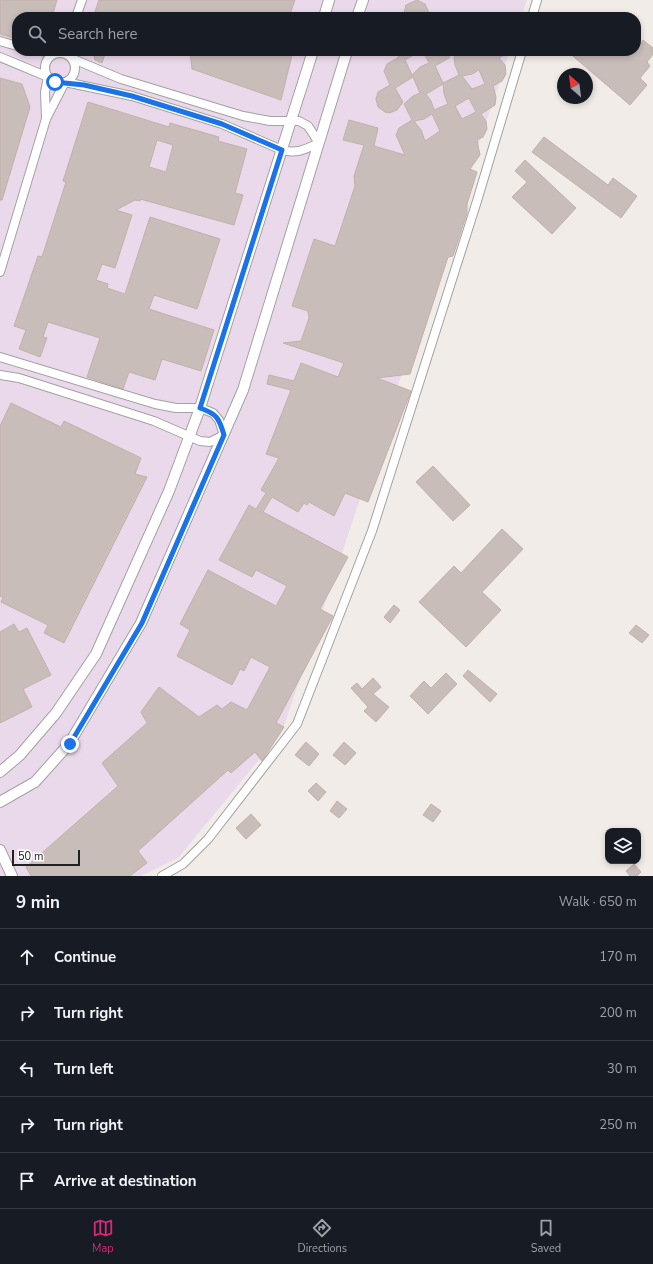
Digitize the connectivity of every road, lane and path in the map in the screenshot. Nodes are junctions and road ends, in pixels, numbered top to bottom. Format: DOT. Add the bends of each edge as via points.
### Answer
graph roads {
  1 [pos="82,0"];
  2 [pos="329,0"];
  3 [pos="363,0"];
  4 [pos="537,0"];
  5 [pos="78,12"];
  6 [pos="325,12"];
  7 [pos="359,12"];
  8 [pos="533,12"];
  9 [pos="0,41"];
  10 [pos="12,45"];
  11 [pos="51,56"];
  12 [pos="73,56"];
  13 [pos="75,56"];
  14 [pos="311,56"];
  15 [pos="345,56"];
  16 [pos="520,56"];
  17 [pos="0,57"];
  18 [pos="48,77"];
  19 [pos="65,82"];
  20 [pos="46,119"];
  21 [pos="292,120"];
  22 [pos="319,142"];
  23 [pos="282,150"];
  24 [pos="0,272"];
  25 [pos="0,357"];
  26 [pos="0,375"];
  27 [pos="200,408"];
  28 [pos="224,435"];
  29 [pos="190,438"];
  30 [pos="0,772"];
  31 [pos="0,802"];
  32 [pos="0,850"];
  33 [pos="12,876"];
  34 [pos="162,876"];
  1 -- 5 [label="street"];
  2 -- 6 [label="street"];
  3 -- 7 [label="street"];
  4 -- 8 [label="street"];
  9 -- 10 [label="street"];
  11 -- 18 [label="street" via="45,69"];
  12 -- 19 [label="street" via="74,74"];
  13 -- 21 [label="street" via="121,79 243,116 270,121"];
  14 -- 21 [label="street"];
  15 -- 22 [label="street"];
  16 -- 34 [label="street" via="372,531 297,724 208,839 183,864"];
  17 -- 18 [label="street"];
  18 -- 19 [label="street" via="55,82"];
  18 -- 20 [label="street" via="45,92"];
  19 -- 20 [label="street"];
  19 -- 23 [label="street" via="132,96 215,122"];
  20 -- 24 [label="street"];
  21 -- 22 [label="street" via="308,126"];
  21 -- 23 [label="street"];
  22 -- 23 [label="street" via="303,151"];
  22 -- 28 [label="street" via="243,390"];
  23 -- 27 [label="street"];
  25 -- 27 [label="street" via="155,404 176,408"];
  26 -- 29 [label="street" via="19,378 154,421"];
  27 -- 28 [label="street" via="213,413 219,420"];
  27 -- 29 [label="street"];
  28 -- 29 [label="street" via="210,442"];
  28 -- 31 [label="street" via="142,623 70,744 35,782"];
  29 -- 30 [label="street" via="96,654 56,713 20,755"];
  32 -- 33 [label="street"];
}
